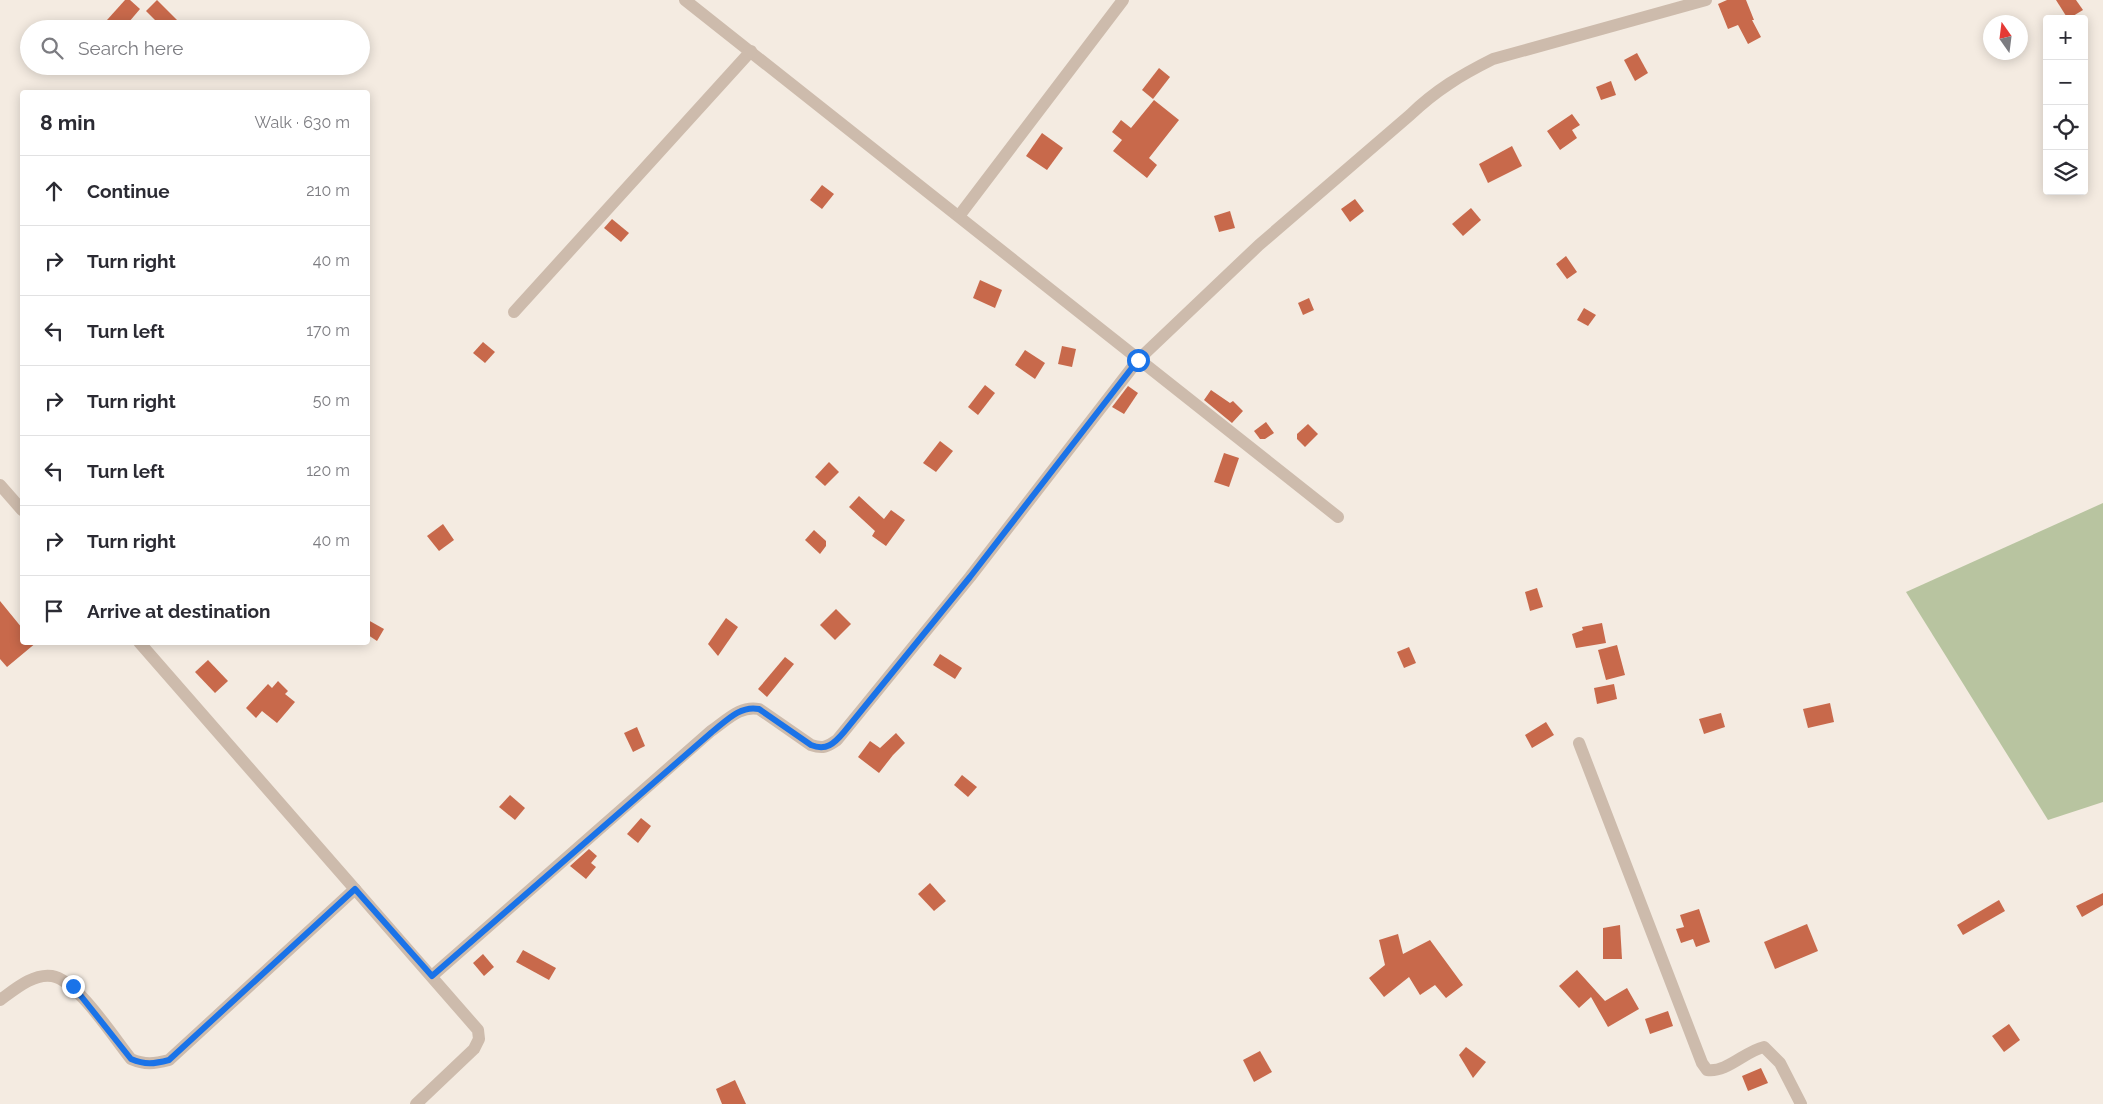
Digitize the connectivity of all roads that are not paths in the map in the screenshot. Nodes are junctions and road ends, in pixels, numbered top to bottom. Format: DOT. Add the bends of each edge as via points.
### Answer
graph roads {
  1 [pos="685,0"];
  2 [pos="1123,0"];
  3 [pos="1706,0"];
  4 [pos="751,51"];
  5 [pos="958,216"];
  6 [pos="514,312"];
  7 [pos="1138,360"];
  8 [pos="0,485"];
  9 [pos="20,508"];
  10 [pos="1338,517"];
  11 [pos="142,645"];
  12 [pos="1579,743"];
  13 [pos="355,889"];
  14 [pos="432,976"];
  15 [pos="0,1000"];
  16 [pos="416,1104"];
  17 [pos="1801,1104"];
  1 -- 4 [label="street"];
  2 -- 5 [label="street"];
  3 -- 7 [label="street" via="1493,59 1461,75 1432,94 1259,245"];
  4 -- 5 [label="street"];
  4 -- 6 [label="street"];
  5 -- 7 [label="street"];
  7 -- 10 [label="street"];
  7 -- 14 [label="street" via="970,577 837,740 819,748 759,709 738,712"];
  8 -- 9 [label="street"];
  11 -- 13 [label="street"];
  12 -- 17 [label="street" via="1702,1063 1707,1070 1715,1071 1764,1046 1780,1063"];
  13 -- 14 [label="street"];
  13 -- 15 [label="street" via="169,1060 143,1064 131,1059 73,986 51,976 28,981"];
  14 -- 16 [label="street" via="478,1030 479,1040 474,1049"];
}
